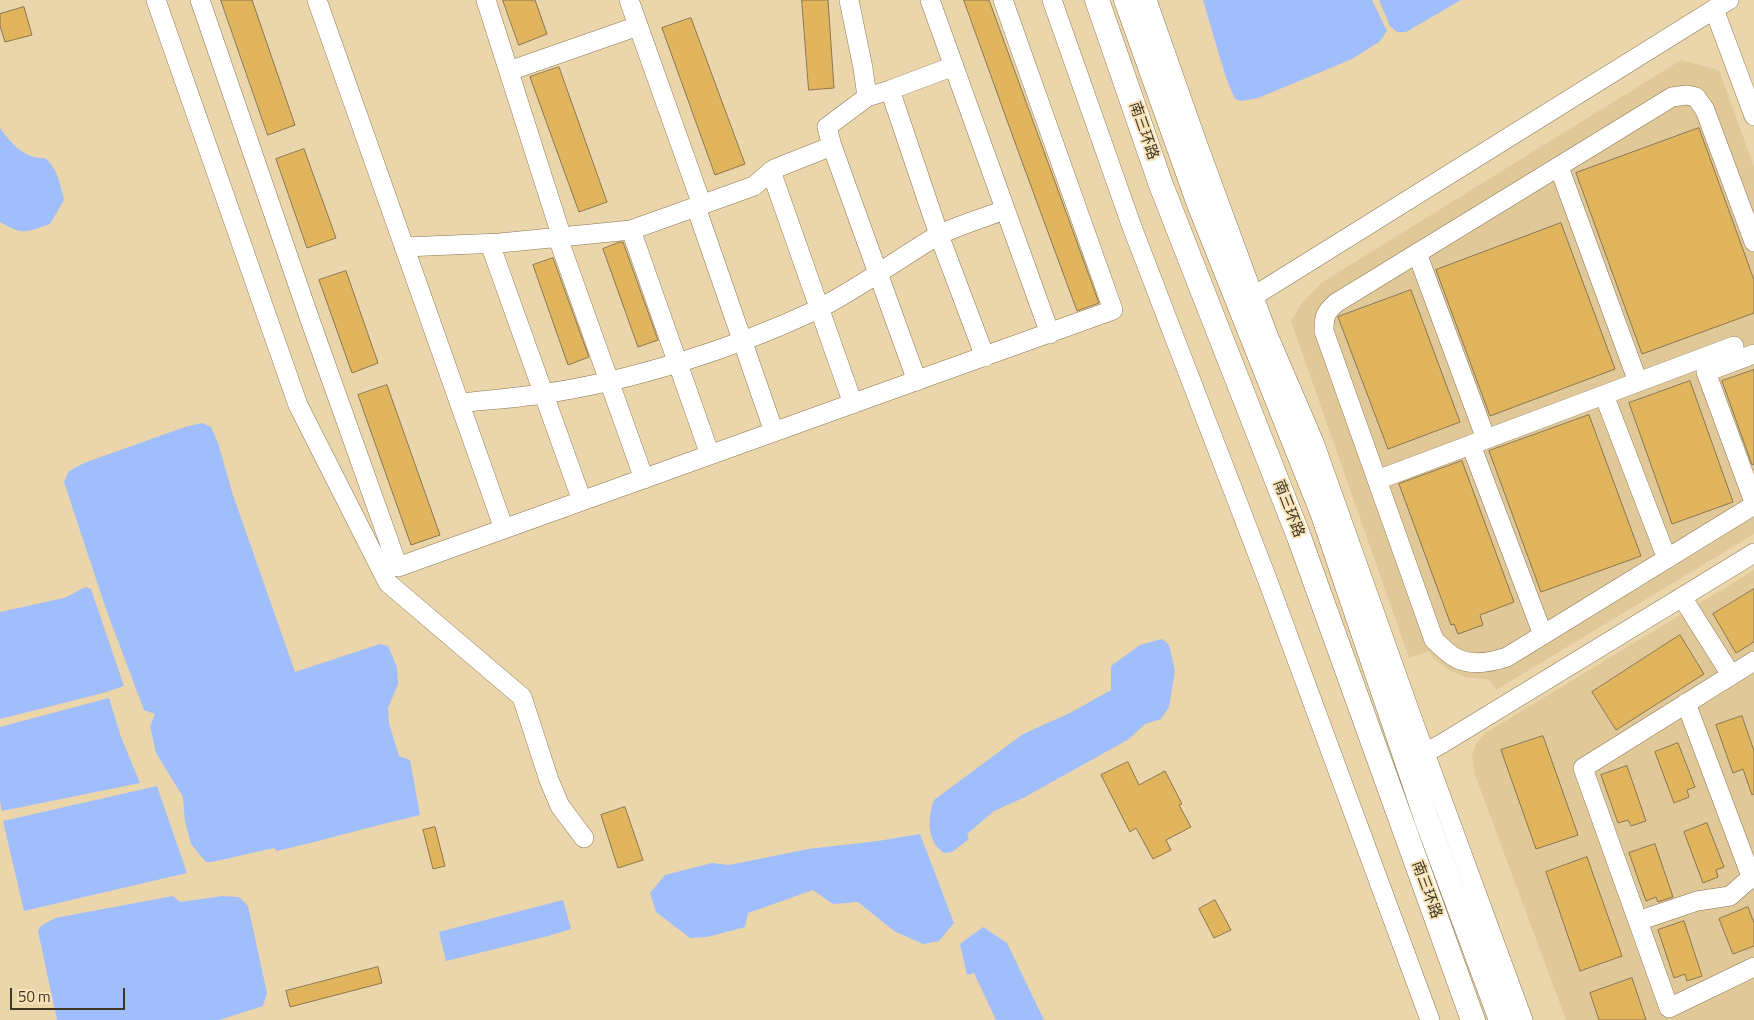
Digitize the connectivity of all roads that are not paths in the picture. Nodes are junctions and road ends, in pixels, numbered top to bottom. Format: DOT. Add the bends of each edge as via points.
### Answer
graph roads {
  1 [pos="156,0"];
  2 [pos="200,0"];
  3 [pos="317,0"];
  4 [pos="486,0"];
  5 [pos="629,0"];
  6 [pos="849,0"];
  7 [pos="930,0"];
  8 [pos="1003,0"];
  9 [pos="1052,0"];
  10 [pos="1097,0"];
  11 [pos="1126,0"];
  12 [pos="1147,0"];
  13 [pos="1722,5"];
  14 [pos="638,26"];
  15 [pos="954,66"];
  16 [pos="509,71"];
  17 [pos="890,90"];
  18 [pos="866,97"];
  19 [pos="1754,116"];
  20 [pos="832,146"];
  21 [pos="1559,167"];
  22 [pos="771,171"];
  23 [pos="699,206"];
  24 [pos="1004,210"];
  25 [pos="631,230"];
  26 [pos="939,235"];
  27 [pos="560,238"];
  28 [pos="1754,242"];
  29 [pos="490,244"];
  30 [pos="404,247"];
  31 [pos="1418,254"];
  32 [pos="878,274"];
  33 [pos="1254,296"];
  34 [pos="819,308"];
  35 [pos="1050,334"];
  36 [pos="743,341"];
  37 [pos="1734,346"];
  38 [pos="1754,354"];
  39 [pos="985,357"];
  40 [pos="678,362"];
  41 [pos="1704,365"];
  42 [pos="609,381"];
  43 [pos="917,381"];
  44 [pos="1638,382"];
  45 [pos="544,394"];
  46 [pos="1604,395"];
  47 [pos="460,403"];
  48 [pos="853,404"];
  49 [pos="774,432"];
  50 [pos="1479,442"];
  51 [pos="710,455"];
  52 [pos="644,479"];
  53 [pos="1377,480"];
  54 [pos="582,501"];
  55 [pos="1754,503"];
  56 [pos="504,529"];
  57 [pos="1754,553"];
  58 [pos="1667,558"];
  59 [pos="1682,597"];
  60 [pos="1543,635"];
  61 [pos="1754,661"];
  62 [pos="1731,675"];
  63 [pos="1686,703"];
  64 [pos="1425,753"];
  65 [pos="584,838"];
  66 [pos="1753,879"];
  67 [pos="1638,921"];
  68 [pos="1754,967"];
  69 [pos="1430,1020"];
  70 [pos="1473,1020"];
  71 [pos="1501,1020"];
  72 [pos="1523,1020"];
  1 -- 65 [label="street" via="298,405 379,566 388,583 522,697 560,806"];
  2 -- 56 [label="street" via="398,567"];
  3 -- 30 [label="street"];
  4 -- 16 [label="street"];
  5 -- 14 [label="street"];
  6 -- 18 [label="street"];
  7 -- 15 [label="street"];
  8 -- 35 [label="street" via="1113,310"];
  9 -- 69 [label="street" via="1132,228 1269,585"];
  10 -- 70 [label="main road, 南三环路" via="1161,185 1299,537"];
  11 -- 71 [label="main road, 南三环路" via="1199,204 1322,512 1426,818"];
  12 -- 33 [label="street"];
  13 -- 19 [label="street"];
  13 -- 33 [label="street"];
  14 -- 16 [label="street"];
  14 -- 23 [label="street"];
  15 -- 17 [label="street"];
  15 -- 24 [label="street"];
  16 -- 27 [label="street"];
  17 -- 18 [label="street"];
  17 -- 26 [label="street"];
  18 -- 20 [label="street" via="827,127"];
  20 -- 22 [label="street"];
  20 -- 32 [label="street"];
  21 -- 28 [label="street" via="1672,97 1696,97 1705,110"];
  21 -- 31 [label="street"];
  21 -- 44 [label="street"];
  22 -- 23 [label="street" via="754,186"];
  22 -- 34 [label="street"];
  23 -- 25 [label="street"];
  23 -- 36 [label="street"];
  24 -- 26 [label="street"];
  24 -- 35 [label="street"];
  25 -- 27 [label="street"];
  25 -- 40 [label="street"];
  26 -- 32 [label="street"];
  26 -- 39 [label="street"];
  27 -- 29 [label="street"];
  27 -- 42 [label="street"];
  29 -- 30 [label="street"];
  29 -- 45 [label="street"];
  30 -- 47 [label="street"];
  31 -- 50 [label="street"];
  31 -- 53 [label="street" via="1336,303 1326,312 1324,320 1324,331"];
  32 -- 34 [label="street"];
  32 -- 43 [label="street"];
  33 -- 64 [label="street" via="1314,442"];
  34 -- 36 [label="street"];
  34 -- 48 [label="street"];
  35 -- 39 [label="street"];
  36 -- 40 [label="street"];
  36 -- 49 [label="street"];
  37 -- 41 [label="street"];
  38 -- 41 [label="street"];
  39 -- 43 [label="street"];
  40 -- 42 [label="street"];
  40 -- 51 [label="street"];
  41 -- 44 [label="street"];
  41 -- 55 [label="street"];
  42 -- 45 [label="street"];
  42 -- 52 [label="street"];
  43 -- 48 [label="street"];
  44 -- 46 [label="street"];
  45 -- 47 [label="street"];
  45 -- 54 [label="street"];
  46 -- 50 [label="street"];
  46 -- 58 [label="street"];
  47 -- 56 [label="street"];
  48 -- 49 [label="street"];
  49 -- 51 [label="street"];
  50 -- 53 [label="street"];
  50 -- 60 [label="street"];
  51 -- 52 [label="street"];
  52 -- 54 [label="street"];
  53 -- 60 [label="street" via="1434,640 1456,658 1479,663 1507,657"];
  54 -- 56 [label="street"];
  55 -- 58 [label="street"];
  57 -- 59 [label="street"];
  58 -- 60 [label="street"];
  59 -- 62 [label="street"];
  59 -- 64 [label="street"];
  61 -- 62 [label="street"];
  62 -- 63 [label="street"];
  63 -- 66 [label="street"];
  63 -- 67 [label="street" via="1583,768"];
  64 -- 72 [label="street"];
  66 -- 67 [label="street" via="1730,896 1697,901"];
  67 -- 68 [label="street" via="1669,1008"];
}
